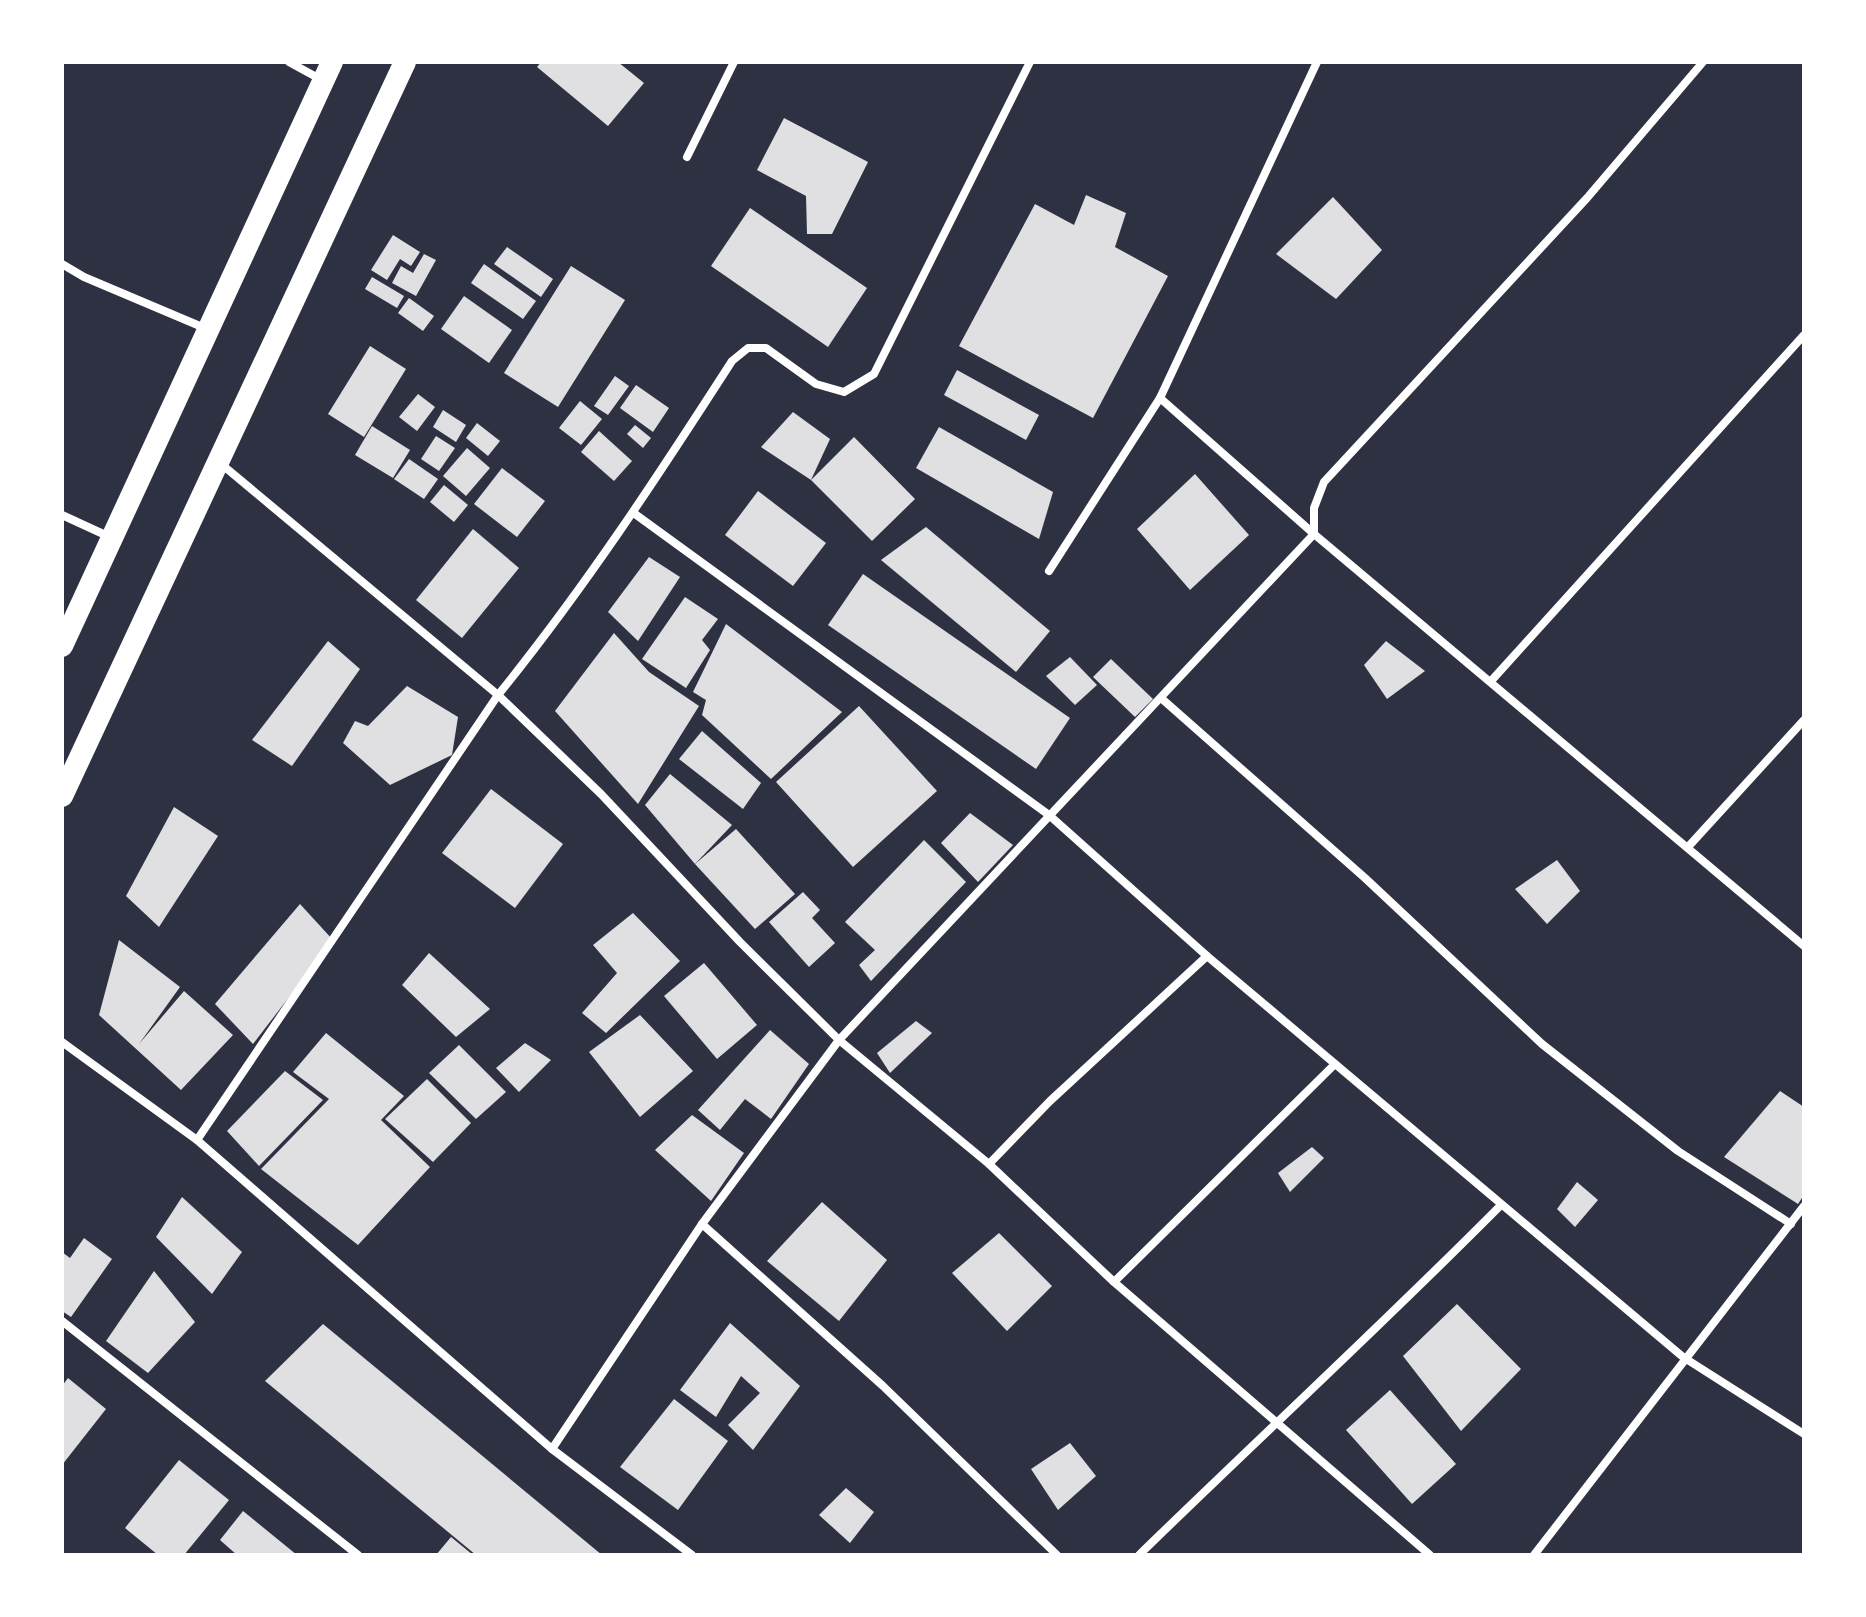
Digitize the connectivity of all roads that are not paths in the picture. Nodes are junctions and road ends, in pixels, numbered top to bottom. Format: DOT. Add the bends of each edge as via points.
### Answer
graph roads {
  1 [pos="289,62"];
  2 [pos="405,62"];
  3 [pos="734,62"];
  4 [pos="1030,62"];
  5 [pos="1317,62"];
  6 [pos="1703,62"];
  7 [pos="327,71"];
  8 [pos="687,157"];
  9 [pos="62,264"];
  10 [pos="209,329"];
  11 [pos="1804,335"];
  12 [pos="1160,398"];
  13 [pos="218,462"];
  14 [pos="635,514"];
  15 [pos="62,515"];
  16 [pos="1314,534"];
  17 [pos="113,538"];
  18 [pos="1049,571"];
  19 [pos="62,646"];
  20 [pos="1492,680"];
  21 [pos="498,695"];
  22 [pos="1161,698"];
  23 [pos="1804,720"];
  24 [pos="62,796"];
  25 [pos="1049,815"];
  26 [pos="1688,847"];
  27 [pos="1804,946"];
  28 [pos="1207,956"];
  29 [pos="839,1040"];
  30 [pos="62,1042"];
  31 [pos="1335,1064"];
  32 [pos="197,1140"];
  33 [pos="989,1164"];
  34 [pos="1500,1206"];
  35 [pos="1804,1206"];
  36 [pos="702,1224"];
  37 [pos="1791,1224"];
  38 [pos="1114,1282"];
  39 [pos="62,1321"];
  40 [pos="1683,1357"];
  41 [pos="1275,1421"];
  42 [pos="1804,1434"];
  43 [pos="552,1449"];
  44 [pos="1536,1552"];
  45 [pos="358,1555"];
  46 [pos="692,1555"];
  47 [pos="1057,1555"];
  48 [pos="1139,1555"];
  49 [pos="1430,1555"];
  50 [pos="1547,1555"];
  1 -- 7 [label="street"];
  2 -- 13 [label="highway"];
  3 -- 8 [label="street"];
  4 -- 14 [label="street" via="874,374 844,392 816,384 766,348 748,348 732,361"];
  5 -- 12 [label="street"];
  6 -- 16 [label="street" via="1587,198 1324,482 1314,508"];
  7 -- 10 [label="highway"];
  9 -- 10 [label="street"];
  10 -- 17 [label="highway"];
  11 -- 20 [label="street"];
  12 -- 16 [label="street"];
  12 -- 18 [label="street"];
  13 -- 21 [label="street"];
  13 -- 24 [label="highway"];
  14 -- 21 [label="street"];
  14 -- 25 [label="street"];
  15 -- 17 [label="street"];
  16 -- 20 [label="street"];
  16 -- 22 [label="street"];
  17 -- 19 [label="highway"];
  20 -- 26 [label="street"];
  21 -- 29 [label="street"];
  21 -- 32 [label="street"];
  22 -- 25 [label="street"];
  22 -- 37 [label="street" via="1542,1044 1678,1151"];
  23 -- 26 [label="street"];
  25 -- 28 [label="street"];
  25 -- 29 [label="street"];
  26 -- 27 [label="street"];
  28 -- 31 [label="street"];
  28 -- 33 [label="street"];
  29 -- 33 [label="street"];
  29 -- 36 [label="street"];
  30 -- 32 [label="street"];
  31 -- 34 [label="street"];
  31 -- 38 [label="street"];
  32 -- 43 [label="street"];
  33 -- 38 [label="street"];
  34 -- 40 [label="street"];
  34 -- 41 [label="street" via="1376,1331"];
  35 -- 37 [label="street"];
  36 -- 43 [label="street"];
  36 -- 47 [label="street" via="883,1386"];
  37 -- 40 [label="street"];
  38 -- 41 [label="street"];
  39 -- 45 [label="street"];
  40 -- 42 [label="street"];
  40 -- 44 [label="street"];
  41 -- 48 [label="street"];
  41 -- 49 [label="street"];
  43 -- 46 [label="street"];
  44 -- 50 [label="street"];
}
